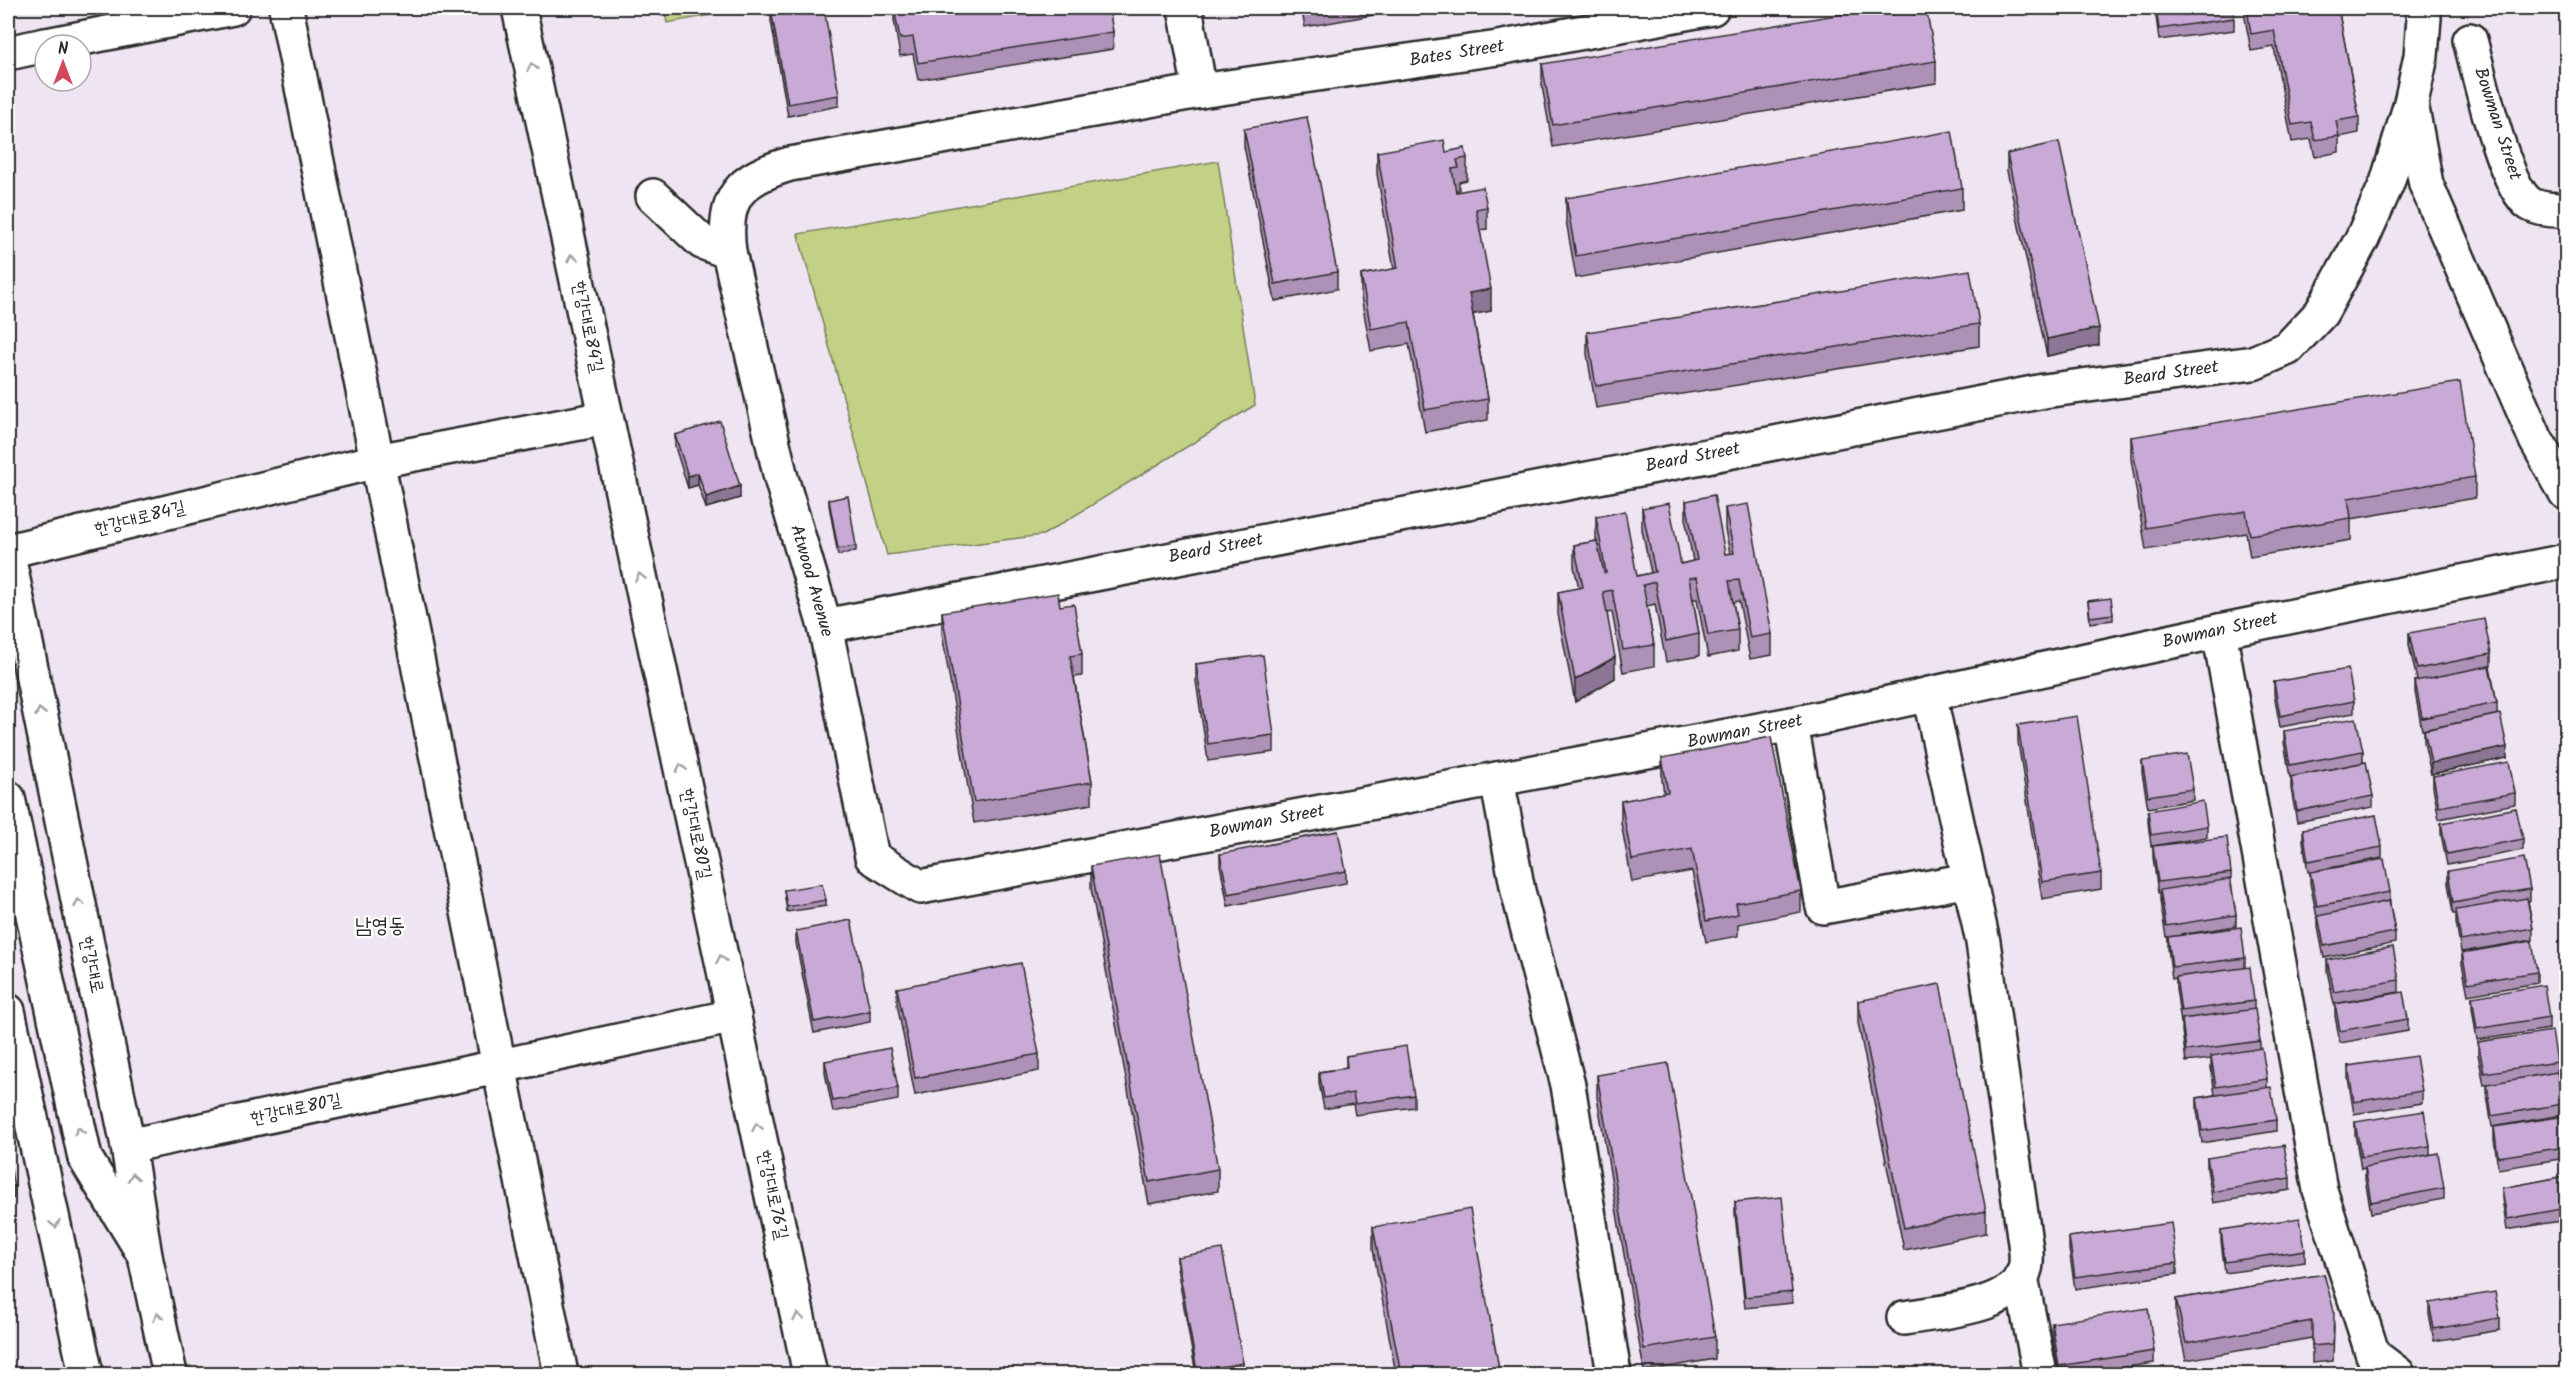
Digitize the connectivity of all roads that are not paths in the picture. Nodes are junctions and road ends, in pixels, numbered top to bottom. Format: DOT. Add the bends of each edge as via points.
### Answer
graph roads {
  1 [pos="233,8"];
  2 [pos="286,8"];
  3 [pos="519,8"];
  4 [pos="1185,8"];
  5 [pos="1712,8"];
  6 [pos="2422,8"];
  7 [pos="93,36"];
  8 [pos="2470,40"];
  9 [pos="33,48"];
  10 [pos="8,53"];
  11 [pos="1200,92"];
  12 [pos="2411,103"];
  13 [pos="653,196"];
  14 [pos="2566,210"];
  15 [pos="729,252"];
  16 [pos="606,418"];
  17 [pos="377,461"];
  18 [pos="2566,493"];
  19 [pos="8,553"];
  20 [pos="2566,561"];
  21 [pos="825,626"];
  22 [pos="2219,631"];
  23 [pos="1929,694"];
  24 [pos="1791,724"];
  25 [pos="1497,779"];
  26 [pos="8,798"];
  27 [pos="1970,880"];
  28 [pos="920,887"];
  29 [pos="8,1011"];
  30 [pos="734,1016"];
  31 [pos="499,1066"];
  32 [pos="128,1146"];
  33 [pos="145,1256"];
  34 [pos="2021,1277"];
  35 [pos="1904,1318"];
  36 [pos="86,1374"];
  37 [pos="170,1374"];
  38 [pos="561,1374"];
  39 [pos="810,1374"];
  40 [pos="1614,1374"];
  41 [pos="2040,1374"];
  42 [pos="2398,1374"];
  1 -- 7 [label="street"];
  2 -- 17 [label="street"];
  16 -- 3 [label="street, 한강대로84길, one-way"];
  4 -- 11 [label="street"];
  5 -- 11 [label="street, Bates Street" via="1498,48"];
  6 -- 12 [label="street, Beard Street" via="2421,56"];
  8 -- 14 [label="street, Bowman Street" via="2512,179 2529,204"];
  9 -- 10 [label="street"];
  11 -- 15 [label="street, Bates Street" via="767,171 738,192 729,208"];
  12 -- 18 [label="street" via="2426,184 2536,440"];
  12 -- 21 [label="street, Beard Street" via="2387,183 2362,239 2321,313 2288,348 2253,363 2044,391"];
  13 -- 15 [label="street" via="702,242"];
  15 -- 21 [label="street, Atwood Avenue" via="781,478"];
  16 -- 17 [label="street, 한강대로84길"];
  30 -- 16 [label="street, 한강대로80길, one-way"];
  17 -- 19 [label="street, 한강대로84길"];
  17 -- 31 [label="street"];
  32 -- 19 [label="street, 한강대로, one-way"];
  20 -- 22 [label="street, Bowman Street"];
  21 -- 28 [label="street, Atwood Avenue" via="872,857"];
  22 -- 23 [label="street, Bowman Street"];
  22 -- 42 [label="street" via="2320,1190 2373,1355"];
  23 -- 24 [label="street, Bowman Street"];
  23 -- 27 [label="street"];
  24 -- 25 [label="street, Bowman Street"];
  24 -- 27 [label="street" via="1823,907"];
  25 -- 28 [label="street, Bowman Street"];
  25 -- 40 [label="street" via="1518,891 1568,1085"];
  33 -- 26 [label="street, one-way" via="84,1158"];
  27 -- 34 [label="street" via="1994,1013 2026,1250"];
  29 -- 36 [label="street, one-way"];
  30 -- 31 [label="street, 한강대로80길"];
  39 -- 30 [label="street, 한강대로76길, one-way"];
  31 -- 32 [label="street, 한강대로80길"];
  31 -- 38 [label="street"];
  33 -- 32 [label="street, 한강대로, one-way"];
  37 -- 33 [label="street, 한강대로, one-way"];
  34 -- 35 [label="street" via="1988,1303"];
  34 -- 41 [label="street"];
}
